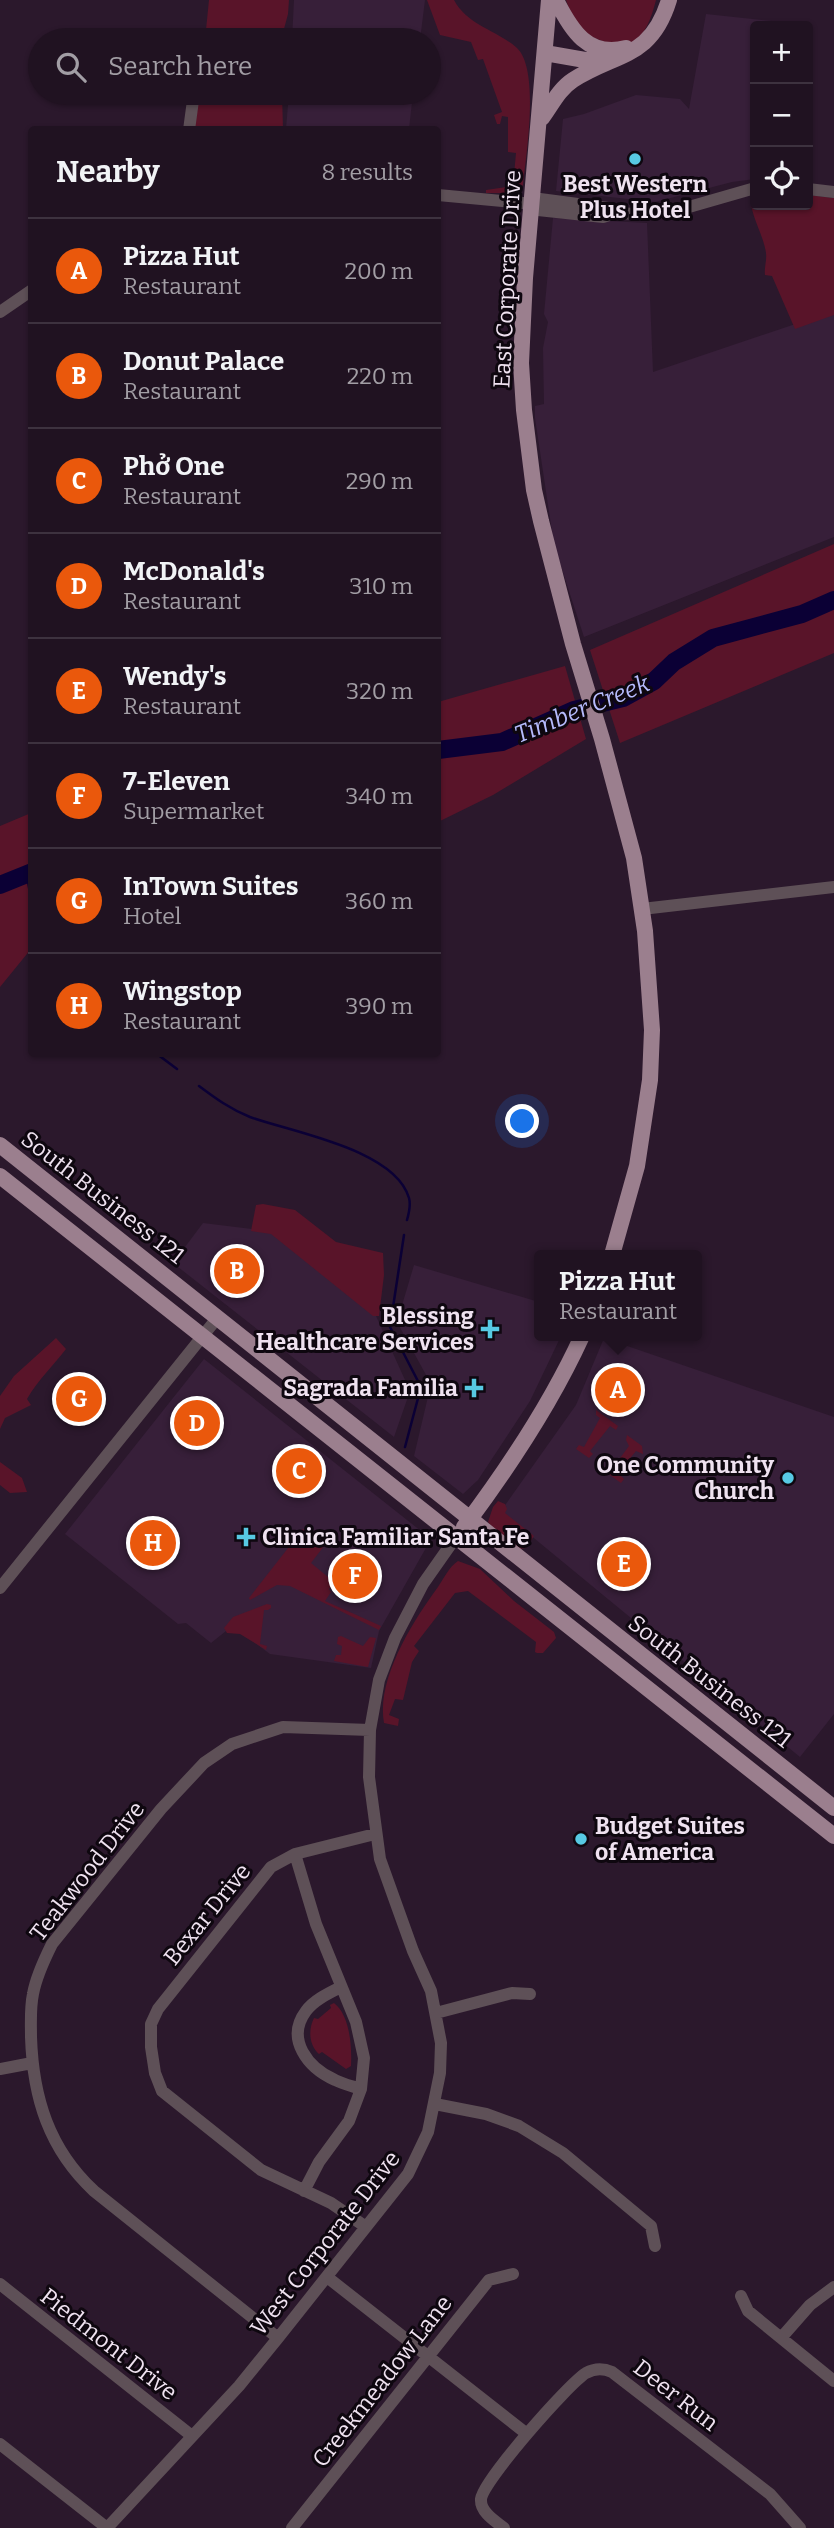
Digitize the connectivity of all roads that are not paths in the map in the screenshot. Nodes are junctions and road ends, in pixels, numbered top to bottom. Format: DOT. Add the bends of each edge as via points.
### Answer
graph roads {
  1 [pos="549,0"];
  2 [pos="556,0"];
  3 [pos="662,0"];
  4 [pos="669,0"];
  5 [pos="545,52"];
  6 [pos="617,58"];
  7 [pos="192,105"];
  8 [pos="540,120"];
  9 [pos="190,126"];
  10 [pos="750,189"];
  11 [pos="813,190"];
  12 [pos="834,192"];
  13 [pos="441,195"];
  14 [pos="533,204"];
  15 [pos="28,293"];
  16 [pos="0,312"];
  17 [pos="834,887"];
  18 [pos="642,909"];
  19 [pos="0,1145"];
  20 [pos="0,1176"];
  21 [pos="613,1250"];
  22 [pos="218,1317"];
  23 [pos="202,1337"];
  24 [pos="580,1341"];
  25 [pos="469,1520"];
  26 [pos="456,1537"];
  27 [pos="0,1588"];
  28 [pos="678,1683"];
  29 [pos="663,1701"];
  30 [pos="370,1730"];
  31 [pos="834,1808"];
  32 [pos="375,1834"];
  33 [pos="834,1836"];
  34 [pos="295,1854"];
  35 [pos="341,1987"];
  36 [pos="530,1994"];
  37 [pos="436,2012"];
  38 [pos="32,2063"];
  39 [pos="0,2069"];
  40 [pos="361,2089"];
  41 [pos="435,2104"];
  42 [pos="304,2191"];
  43 [pos="366,2227"];
  44 [pos="655,2246"];
  45 [pos="513,2274"];
  46 [pos="327,2277"];
  47 [pos="0,2284"];
  48 [pos="834,2287"];
  49 [pos="741,2296"];
  50 [pos="781,2338"];
  51 [pos="278,2339"];
  52 [pos="428,2356"];
  53 [pos="834,2381"];
  54 [pos="527,2434"];
  55 [pos="192,2436"];
  56 [pos="0,2444"];
  57 [pos="795,2523"];
  58 [pos="107,2528"];
  59 [pos="292,2528"];
  60 [pos="504,2528"];
  61 [pos="781,2528"];
  1 -- 5 [label="main road, East Corporate Drive"];
  2 -- 3 [label="main road" via="583,41 616,51 645,34"];
  4 -- 6 [label="main road" via="652,37"];
  5 -- 6 [label="main road" via="585,60"];
  5 -- 8 [label="main road, East Corporate Drive"];
  6 -- 8 [label="main road" via="567,85"];
  7 -- 9 [label="street"];
  8 -- 14 [label="main road, East Corporate Drive"];
  10 -- 14 [label="street" via="675,211 638,215 603,217 538,210"];
  11 -- 12 [label="street"];
  13 -- 14 [label="street"];
  14 -- 18 [label="main road, East Corporate Drive" via="522,351 534,489 634,858"];
  15 -- 16 [label="street"];
  17 -- 18 [label="street"];
  18 -- 21 [label="main road, East Corporate Drive" via="652,1030 650,1080 637,1166"];
  19 -- 22 [label="main road, South Business 121"];
  20 -- 23 [label="main road, South Business 121"];
  22 -- 23 [label="street"];
  22 -- 25 [label="main road, South Business 121"];
  23 -- 26 [label="main road, South Business 121"];
  23 -- 27 [label="street"];
  24 -- 25 [label="main road" via="532,1428"];
  25 -- 26 [label="main road"];
  25 -- 28 [label="main road, South Business 121"];
  26 -- 29 [label="main road, South Business 121"];
  26 -- 30 [label="street, West Corporate Drive" via="423,1584 395,1638 379,1680"];
  28 -- 29 [label="main road"];
  28 -- 31 [label="main road, South Business 121"];
  29 -- 33 [label="main road, South Business 121"];
  30 -- 32 [label="street, West Corporate Drive"];
  30 -- 38 [label="street, Teakwood Drive" via="272,1729 232,1744 204,1763 52,1944 32,1995"];
  32 -- 34 [label="street, Bexar Drive"];
  32 -- 37 [label="street, West Corporate Drive" via="390,1890"];
  34 -- 35 [label="street"];
  34 -- 42 [label="street, Bexar Drive" via="271,1867 158,2008 151,2024 151,2046 162,2091 261,2170"];
  35 -- 40 [label="street" via="364,2058"];
  35 -- 40 [label="street" via="306,2010 298,2026 298,2042 314,2067 333,2080"];
  36 -- 37 [label="street" via="512,1993"];
  37 -- 41 [label="street, West Corporate Drive" via="441,2043"];
  38 -- 39 [label="street"];
  38 -- 51 [label="street, Teakwood Drive" via="50,2133 73,2171"];
  40 -- 42 [label="street" via="349,2121"];
  41 -- 43 [label="street, West Corporate Drive" via="408,2174"];
  41 -- 44 [label="street" via="519,2126 563,2153 651,2226"];
  42 -- 43 [label="street, Bexar Drive"];
  43 -- 46 [label="street, West Corporate Drive"];
  45 -- 52 [label="street, Creekmeadow Lane" via="489,2280"];
  46 -- 51 [label="street, West Corporate Drive"];
  46 -- 52 [label="street"];
  47 -- 55 [label="street, Piedmont Drive"];
  48 -- 50 [label="street" via="810,2305"];
  49 -- 50 [label="street" via="748,2311"];
  50 -- 53 [label="street"];
  51 -- 55 [label="street, West Corporate Drive"];
  52 -- 54 [label="street"];
  52 -- 59 [label="street, Creekmeadow Lane"];
  54 -- 57 [label="street, Deer Run" via="579,2379 603,2369 770,2494"];
  54 -- 60 [label="street" via="481,2499 484,2511"];
  55 -- 58 [label="street, West Corporate Drive"];
  56 -- 58 [label="street"];
  57 -- 61 [label="street"];
}
